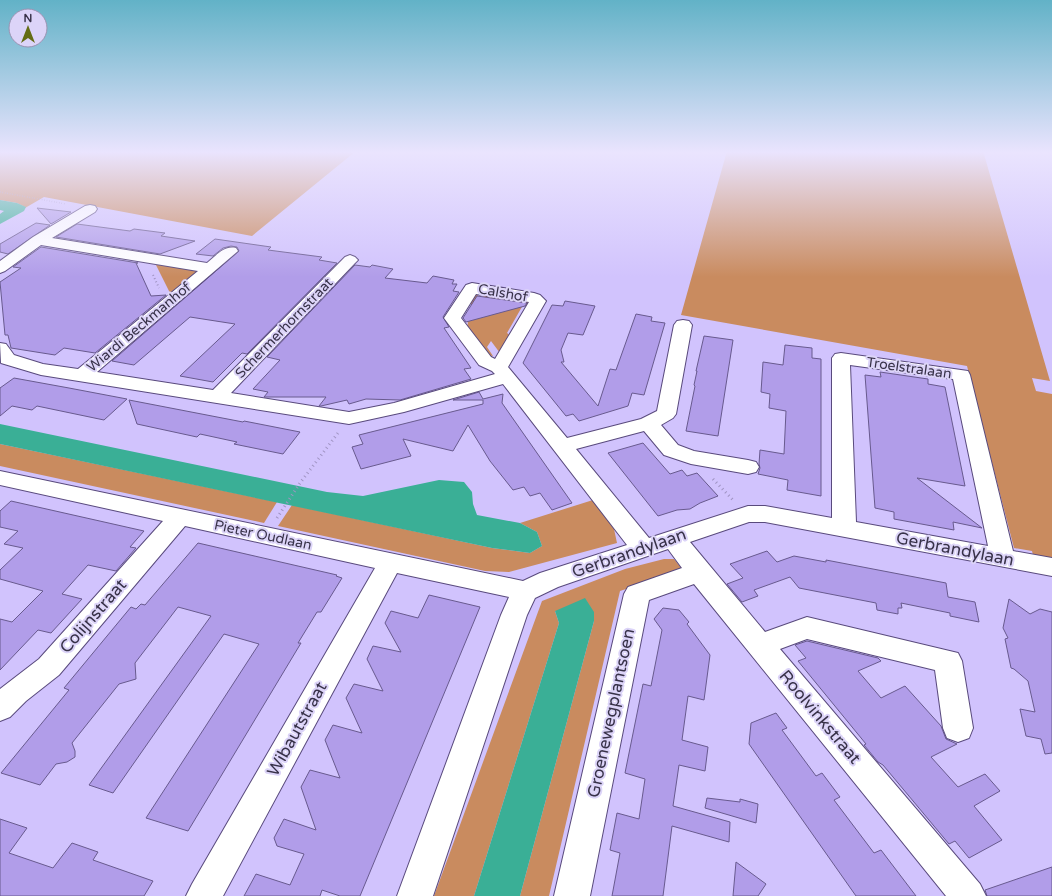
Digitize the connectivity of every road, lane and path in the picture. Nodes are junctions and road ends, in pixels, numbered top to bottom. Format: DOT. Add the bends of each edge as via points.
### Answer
graph roads {
  1 [pos="4,193"];
  2 [pos="90,209"];
  3 [pos="38,240"];
  4 [pos="231,251"];
  5 [pos="144,256"];
  6 [pos="350,260"];
  7 [pos="0,268"];
  8 [pos="211,268"];
  9 [pos="167,304"];
  10 [pos="683,325"];
  11 [pos="0,348"];
  12 [pos="503,372"];
  13 [pos="82,375"];
  14 [pos="218,396"];
  15 [pos="349,418"];
  16 [pos="648,423"];
  17 [pos="563,446"];
  18 [pos="691,457"];
  19 [pos="748,467"];
  20 [pos="0,478"];
  21 [pos="279,514"];
  22 [pos="748,514"];
  23 [pos="180,517"];
  24 [pos="844,529"];
  25 [pos="672,538"];
  26 [pos="644,549"];
  27 [pos="1003,558"];
  28 [pos="390,563"];
  29 [pos="1052,567"];
  30 [pos="699,572"];
  31 [pos="525,592"];
  32 [pos="760,645"];
  33 [pos="0,708"];
  34 [pos="958,728"];
  35 [pos="204,896"];
  36 [pos="414,896"];
  37 [pos="572,896"];
  38 [pos="968,896"];
  1 -- 2 [label="path"];
  2 -- 3 [label="street"];
  3 -- 5 [label="street, Wiardi Beckmanhof"];
  3 -- 7 [label="street"];
  4 -- 8 [label="street, Wiardi Beckmanhof"];
  5 -- 8 [label="street, Wiardi Beckmanhof"];
  5 -- 9 [label="path"];
  6 -- 14 [label="street, Schermerhornstraat"];
  8 -- 9 [label="street, Wiardi Beckmanhof"];
  9 -- 13 [label="street, Wiardi Beckmanhof"];
  10 -- 16 [label="street" via="666,414"];
  11 -- 13 [label="street, Wiardi Beckmanhof" via="7,359 41,369"];
  12 -- 12 [label="street, Calshof" via="538,301 534,298 472,288 452,318 485,361"];
  12 -- 15 [label="street, Schermerhornstraat" via="397,408"];
  12 -- 17 [label="street, Calshof"];
  13 -- 14 [label="street, Schermerhornstraat"];
  14 -- 15 [label="street, Schermerhornstraat"];
  15 -- 21 [label="path"];
  16 -- 17 [label="street"];
  16 -- 18 [label="street" via="671,450"];
  17 -- 26 [label="street, Calshof"];
  18 -- 19 [label="street"];
  18 -- 22 [label="path"];
  20 -- 23 [label="street, Pieter Oudlaan"];
  22 -- 24 [label="street, Gerbrandylaan" via="764,514"];
  22 -- 25 [label="street, Gerbrandylaan"];
  23 -- 28 [label="street, Pieter Oudlaan"];
  23 -- 33 [label="street, Colijnstraat" via="49,667 16,692"];
  24 -- 27 [label="street, Gerbrandylaan"];
  24 -- 27 [label="street, Troelstralaan" via="841,358 961,375"];
  25 -- 26 [label="street, Gerbrandylaan"];
  25 -- 30 [label="street, Roolvinkstraat"];
  26 -- 31 [label="street, Gerbrandylaan" via="549,580"];
  27 -- 29 [label="street, Gerbrandylaan"];
  28 -- 31 [label="street, Pieter Oudlaan"];
  28 -- 35 [label="street, Wibautstraat"];
  30 -- 32 [label="street, Roolvinkstraat"];
  30 -- 37 [label="street, Groenewegplantsoen" via="637,594"];
  31 -- 36 [label="street" via="514,615"];
  32 -- 34 [label="street" via="807,628 948,661"];
  32 -- 38 [label="street, Roolvinkstraat"];
}
